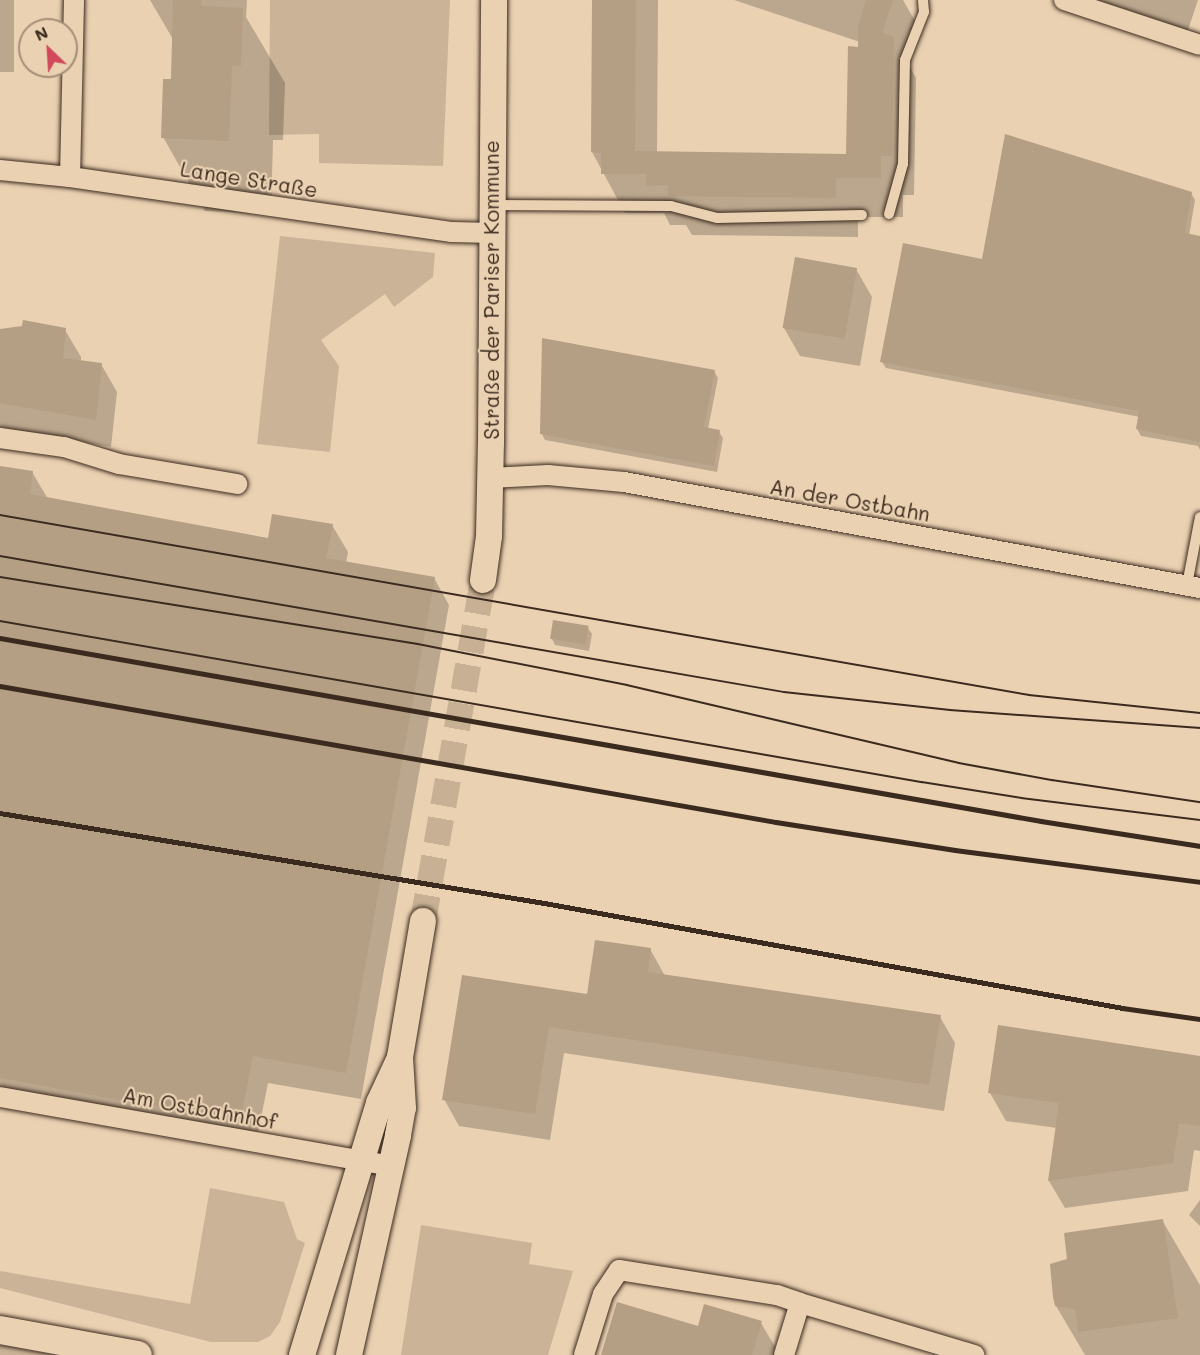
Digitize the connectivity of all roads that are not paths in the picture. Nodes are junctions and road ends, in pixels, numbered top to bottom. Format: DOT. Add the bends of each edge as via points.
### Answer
graph roads {
  1 [pos="74,0"];
  2 [pos="494,0"];
  3 [pos="923,0"];
  4 [pos="1064,0"];
  5 [pos="1200,45"];
  6 [pos="0,170"];
  7 [pos="70,177"];
  8 [pos="491,205"];
  9 [pos="889,214"];
  10 [pos="862,215"];
  11 [pos="492,233"];
  12 [pos="0,438"];
  13 [pos="490,478"];
  14 [pos="237,484"];
  15 [pos="1200,517"];
  16 [pos="483,580"];
  17 [pos="1193,586"];
  18 [pos="423,921"];
  19 [pos="400,1057"];
  20 [pos="0,1097"];
  21 [pos="363,1161"];
  22 [pos="391,1166"];
  23 [pos="800,1302"];
  24 [pos="0,1330"];
  25 [pos="138,1355"];
  26 [pos="302,1355"];
  27 [pos="349,1355"];
  28 [pos="584,1355"];
  29 [pos="784,1355"];
  30 [pos="974,1355"];
  1 -- 7 [label="street"];
  2 -- 8 [label="street, Straße der Pariser Kommune"];
  3 -- 9 [label="lane" via="924,12 905,60 903,164"];
  4 -- 5 [label="street"];
  6 -- 7 [label="street, Lange Straße"];
  7 -- 11 [label="street, Lange Straße" via="452,232"];
  8 -- 10 [label="lane" via="671,206 717,218"];
  8 -- 11 [label="street, Straße der Pariser Kommune"];
  11 -- 13 [label="street, Straße der Pariser Kommune"];
  12 -- 14 [label="street" via="64,447 119,464"];
  13 -- 16 [label="street, Straße der Pariser Kommune"];
  13 -- 17 [label="street, An der Ostbahn" via="548,475 624,482"];
  15 -- 17 [label="lane"];
  18 -- 19 [label="street"];
  19 -- 21 [label="street" via="379,1103"];
  19 -- 22 [label="street" via="403,1108"];
  20 -- 21 [label="street, Am Ostbahnhof"];
  21 -- 22 [label="street, Am Ostbahnhof"];
  21 -- 26 [label="street"];
  22 -- 27 [label="street"];
  23 -- 28 [label="street" via="619,1270 603,1294"];
  23 -- 29 [label="street"];
  23 -- 30 [label="street"];
  24 -- 25 [label="main road"];
}
